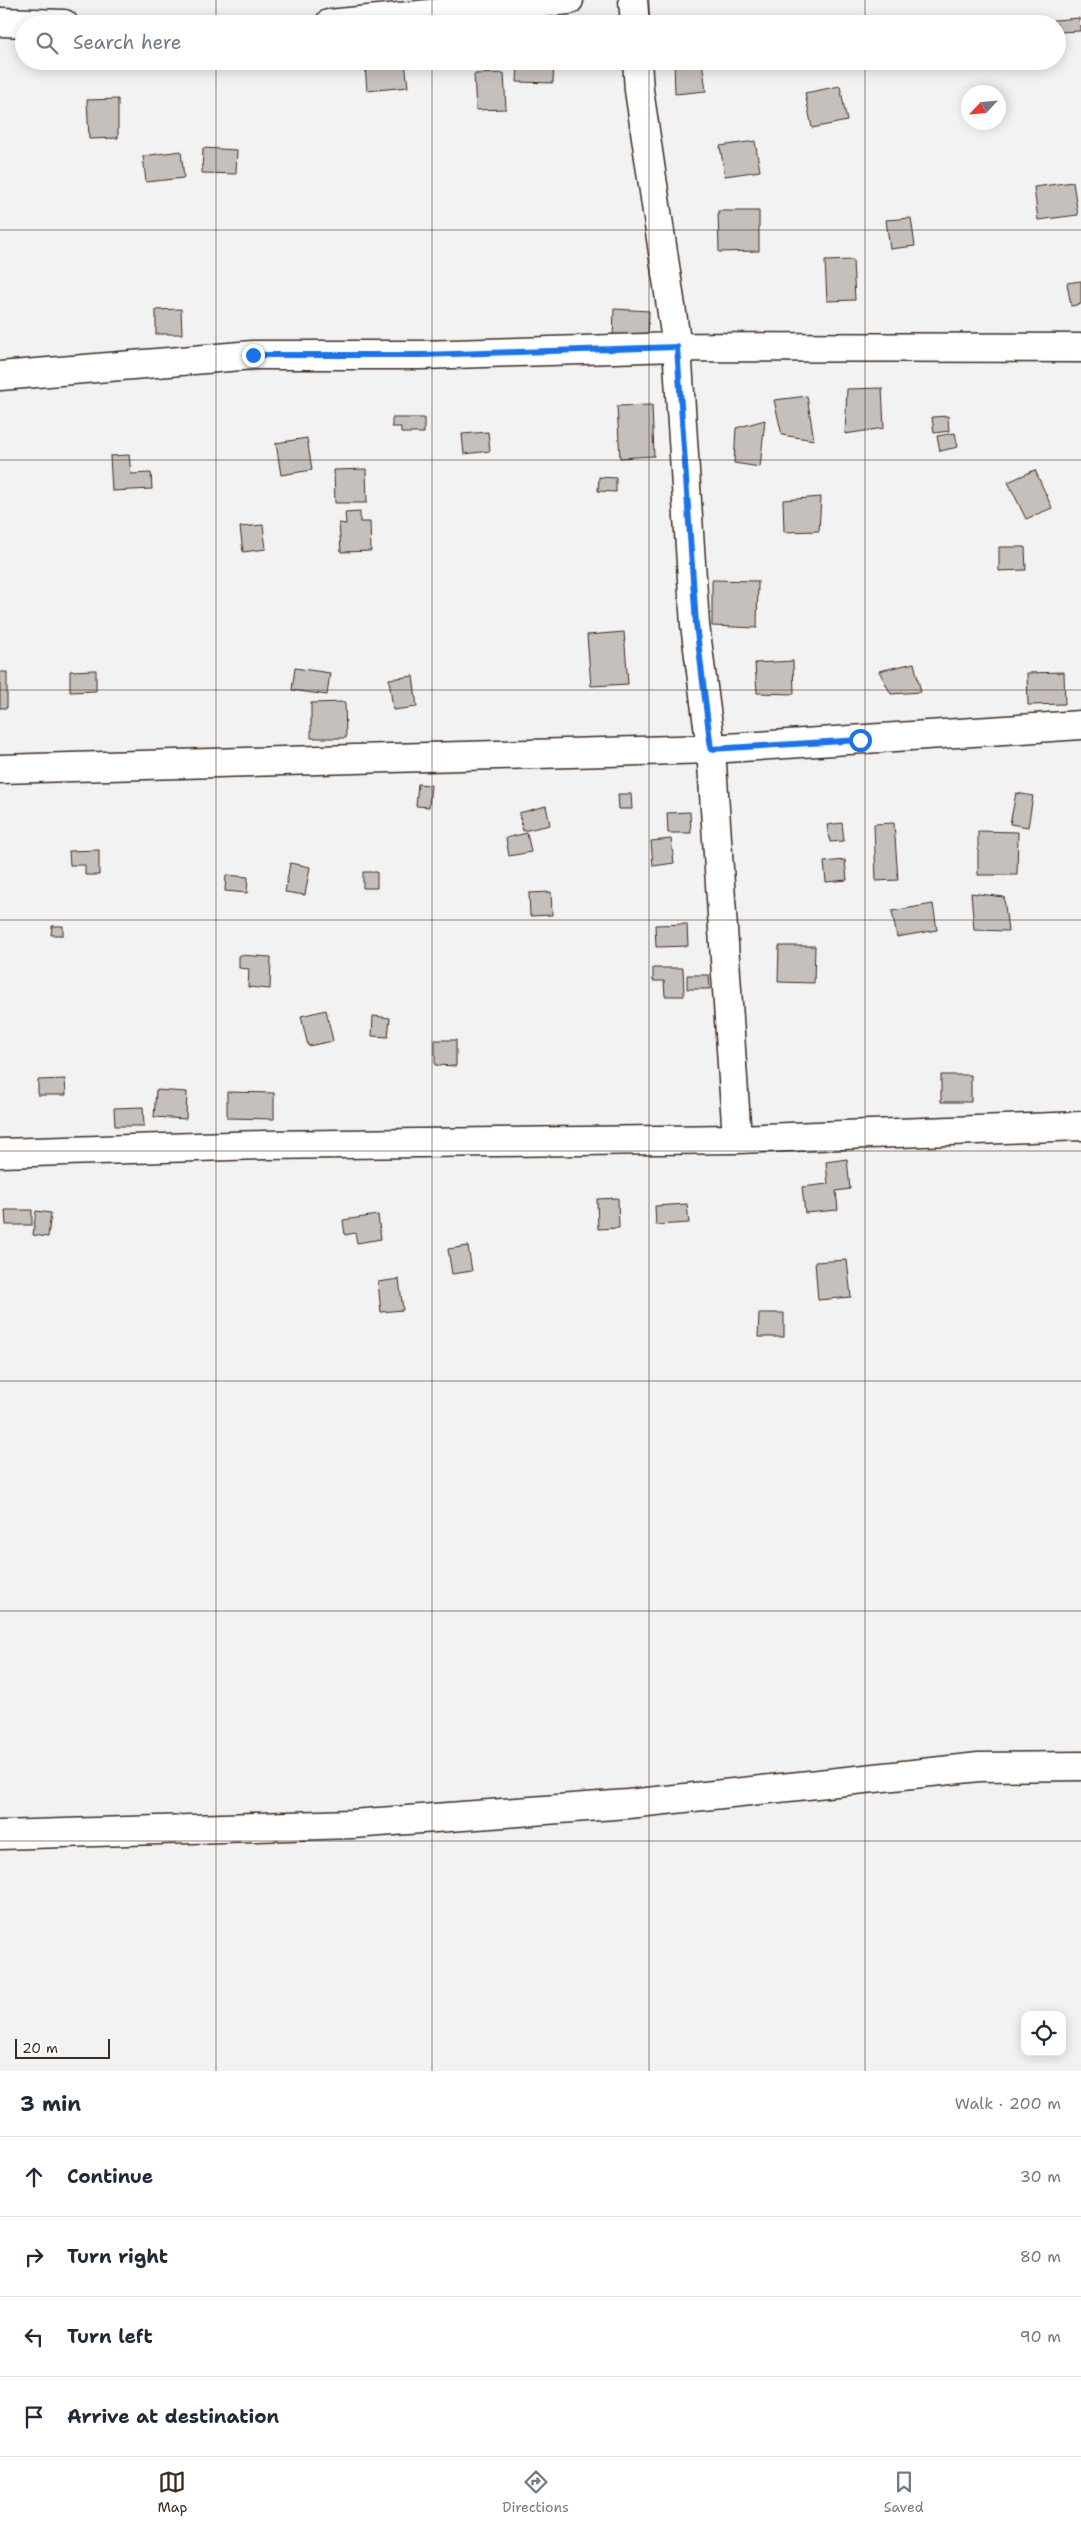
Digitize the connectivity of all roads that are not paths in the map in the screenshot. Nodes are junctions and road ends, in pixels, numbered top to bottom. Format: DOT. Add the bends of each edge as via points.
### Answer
graph roads {
  1 [pos="568,0"];
  2 [pos="633,0"];
  3 [pos="419,15"];
  4 [pos="634,15"];
  5 [pos="0,22"];
  6 [pos="15,22"];
  7 [pos="638,70"];
  8 [pos="677,347"];
  9 [pos="1081,348"];
  10 [pos="0,376"];
  11 [pos="1081,724"];
  12 [pos="711,749"];
  13 [pos="0,768"];
  14 [pos="1081,1126"];
  15 [pos="737,1139"];
  16 [pos="0,1153"];
  17 [pos="1081,1766"];
  18 [pos="0,1835"];
  1 -- 3 [label="street"];
  2 -- 4 [label="street"];
  5 -- 6 [label="street"];
  7 -- 8 [label="street"];
  8 -- 9 [label="street"];
  8 -- 10 [label="street" via="421,355 253,355"];
  8 -- 12 [label="street" via="696,624"];
  11 -- 12 [label="street"];
  12 -- 13 [label="street"];
  12 -- 15 [label="street"];
  14 -- 15 [label="street"];
  15 -- 16 [label="street" via="265,1145"];
  17 -- 18 [label="street" via="980,1767 628,1804 352,1824"];
}
